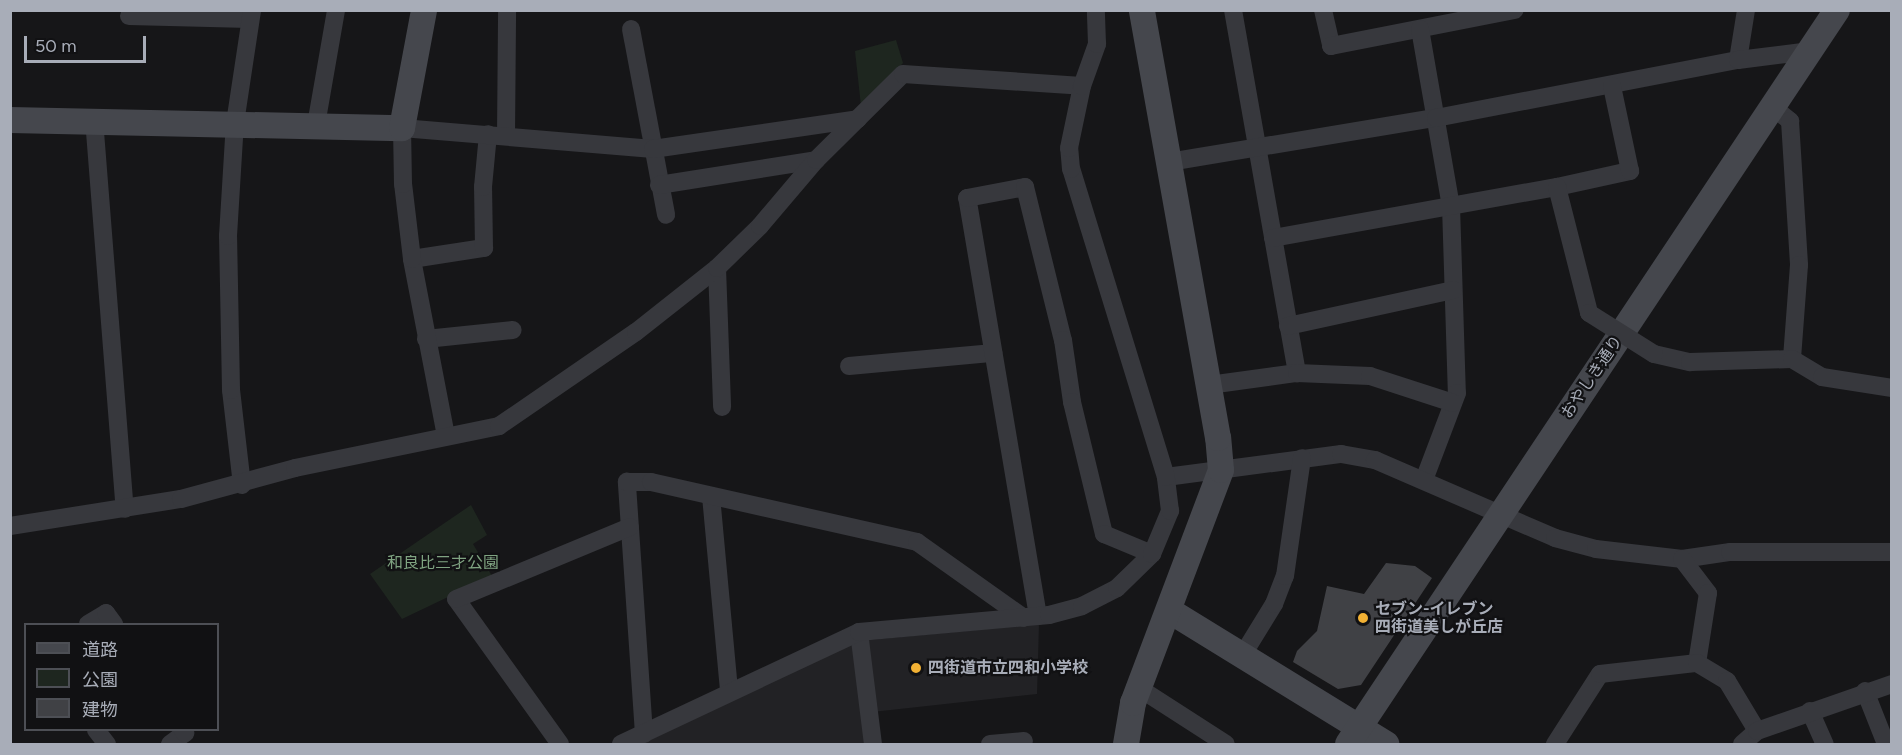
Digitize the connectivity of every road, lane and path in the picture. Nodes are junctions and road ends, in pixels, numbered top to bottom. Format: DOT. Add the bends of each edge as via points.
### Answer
graph roads {
  1 [pos="336,10"];
  2 [pos="424,10"];
  3 [pos="507,10"];
  4 [pos="1096,10"];
  5 [pos="1142,10"];
  6 [pos="1233,10"];
  7 [pos="1323,10"];
  8 [pos="1515,10"];
  9 [pos="1746,10"];
  10 [pos="1837,10"];
  11 [pos="251,15"];
  12 [pos="129,16"];
  13 [pos="631,29"];
  14 [pos="1419,29"];
  15 [pos="1810,51"];
  16 [pos="1738,60"];
  17 [pos="1082,86"];
  18 [pos="1612,86"];
  19 [pos="1774,108"];
  20 [pos="1436,118"];
  21 [pos="94,119"];
  22 [pos="858,119"];
  23 [pos="10,120"];
  24 [pos="235,123"];
  25 [pos="316,125"];
  26 [pos="402,128"];
  27 [pos="497,134"];
  28 [pos="1257,147"];
  29 [pos="653,149"];
  30 [pos="816,160"];
  31 [pos="1169,162"];
  32 [pos="659,185"];
  33 [pos="1557,187"];
  34 [pos="1451,206"];
  35 [pos="666,215"];
  36 [pos="1273,238"];
  37 [pos="412,259"];
  38 [pos="717,268"];
  39 [pos="1454,290"];
  40 [pos="1288,326"];
  41 [pos="513,330"];
  42 [pos="426,339"];
  43 [pos="993,353"];
  44 [pos="1792,359"];
  45 [pos="849,366"];
  46 [pos="1297,373"];
  47 [pos="1209,385"];
  48 [pos="1892,388"];
  49 [pos="1453,402"];
  50 [pos="722,407"];
  51 [pos="446,436"];
  52 [pos="1302,458"];
  53 [pos="1221,470"];
  54 [pos="1166,477"];
  55 [pos="1424,480"];
  56 [pos="243,485"];
  57 [pos="711,496"];
  58 [pos="125,509"];
  59 [pos="1500,513"];
  60 [pos="10,526"];
  61 [pos="630,527"];
  62 [pos="1892,552"];
  63 [pos="1152,554"];
  64 [pos="1682,559"];
  65 [pos="1170,611"];
  66 [pos="1031,617"];
  67 [pos="90,623"];
  68 [pos="113,623"];
  69 [pos="859,632"];
  70 [pos="1242,656"];
  71 [pos="1697,663"];
  72 [pos="1892,684"];
  73 [pos="1139,688"];
  74 [pos="729,691"];
  75 [pos="1865,691"];
  76 [pos="1810,711"];
  77 [pos="97,731"];
  78 [pos="184,731"];
  79 [pos="1757,731"];
  80 [pos="644,734"];
  81 [pos="1353,736"];
  82 [pos="1024,741"];
  83 [pos="107,744"];
  84 [pos="170,744"];
  85 [pos="560,744"];
  86 [pos="621,744"];
  87 [pos="873,744"];
  88 [pos="990,744"];
  89 [pos="1126,744"];
  90 [pos="1226,744"];
  91 [pos="1386,744"];
  92 [pos="1555,744"];
  93 [pos="1742,744"];
  94 [pos="1825,744"];
  95 [pos="1886,744"];
  1 -- 25 [label="street"];
  2 -- 26 [label="street"];
  3 -- 27 [label="street"];
  4 -- 17 [label="street" via="1097,44"];
  5 -- 31 [label="street"];
  6 -- 28 [label="street"];
  7 -- 14 [label="street" via="1331,46"];
  8 -- 14 [label="street"];
  9 -- 16 [label="street"];
  10 -- 15 [label="street, おやしき通り"];
  11 -- 12 [label="street"];
  11 -- 24 [label="street"];
  13 -- 29 [label="street"];
  14 -- 20 [label="street"];
  15 -- 16 [label="street"];
  15 -- 19 [label="street, おやしき通り"];
  16 -- 18 [label="street"];
  17 -- 22 [label="street" via="903,74"];
  17 -- 54 [label="street" via="1069,148 1071,169"];
  18 -- 20 [label="street"];
  18 -- 33 [label="street" via="1630,171"];
  19 -- 44 [label="street" via="1790,121 1799,265"];
  19 -- 59 [label="street, おやしき通り"];
  20 -- 28 [label="street"];
  20 -- 34 [label="street"];
  21 -- 23 [label="street"];
  21 -- 24 [label="street"];
  21 -- 58 [label="street"];
  22 -- 29 [label="street"];
  22 -- 30 [label="street"];
  24 -- 25 [label="street"];
  24 -- 56 [label="street" via="229,309 231,390"];
  25 -- 26 [label="street"];
  26 -- 27 [label="street"];
  26 -- 37 [label="street" via="403,184"];
  27 -- 29 [label="street"];
  27 -- 37 [label="street" via="483,187 484,248"];
  28 -- 31 [label="street"];
  28 -- 36 [label="street"];
  29 -- 32 [label="street"];
  30 -- 32 [label="street"];
  30 -- 38 [label="street"];
  31 -- 47 [label="street"];
  32 -- 35 [label="street"];
  33 -- 34 [label="street"];
  33 -- 44 [label="street, bridge" via="1589,313 1654,354 1690,362"];
  34 -- 36 [label="street"];
  34 -- 39 [label="street"];
  36 -- 40 [label="street"];
  37 -- 42 [label="street"];
  38 -- 50 [label="street"];
  38 -- 51 [label="street" via="636,332 499,426"];
  39 -- 40 [label="street"];
  39 -- 49 [label="street" via="1457,393"];
  40 -- 46 [label="street"];
  41 -- 42 [label="street"];
  42 -- 51 [label="street"];
  43 -- 45 [label="street"];
  43 -- 63 [label="street" via="967,198 1025,187 1063,340 1072,402 1104,534"];
  43 -- 66 [label="street"];
  44 -- 48 [label="street" via="1822,377"];
  46 -- 47 [label="street"];
  46 -- 49 [label="street" via="1370,376"];
  47 -- 53 [label="street"];
  49 -- 55 [label="street"];
  51 -- 56 [label="street" via="295,468"];
  52 -- 53 [label="street"];
  52 -- 55 [label="street" via="1341,454 1375,460"];
  52 -- 70 [label="street" via="1285,576 1274,604"];
  53 -- 54 [label="street"];
  53 -- 65 [label="street"];
  54 -- 63 [label="street" via="1170,511"];
  55 -- 59 [label="street"];
  56 -- 58 [label="street"];
  57 -- 61 [label="street" via="651,482 627,482"];
  57 -- 66 [label="street" via="917,542"];
  57 -- 74 [label="street"];
  58 -- 60 [label="street"];
  59 -- 64 [label="street" via="1555,538 1596,549"];
  59 -- 81 [label="street, おやしき通り"];
  61 -- 80 [label="street"];
  61 -- 85 [label="street" via="456,599"];
  62 -- 64 [label="street" via="1741,551"];
  63 -- 66 [label="street" via="1117,588 1082,606"];
  64 -- 71 [label="street" via="1708,593"];
  65 -- 70 [label="street"];
  65 -- 73 [label="street"];
  66 -- 69 [label="street"];
  67 -- 68 [label="street" via="106,613"];
  69 -- 74 [label="street"];
  69 -- 87 [label="street"];
  70 -- 81 [label="street"];
  71 -- 79 [label="street" via="1727,681"];
  71 -- 92 [label="street" via="1600,674"];
  72 -- 75 [label="street"];
  73 -- 89 [label="street" via="1125,732"];
  73 -- 90 [label="street"];
  74 -- 80 [label="street"];
  75 -- 76 [label="street"];
  75 -- 95 [label="street"];
  76 -- 79 [label="street"];
  76 -- 94 [label="street"];
  77 -- 83 [label="street"];
  78 -- 84 [label="street"];
  79 -- 93 [label="street"];
  80 -- 86 [label="street"];
  81 -- 91 [label="street"];
  82 -- 88 [label="street"];
}
